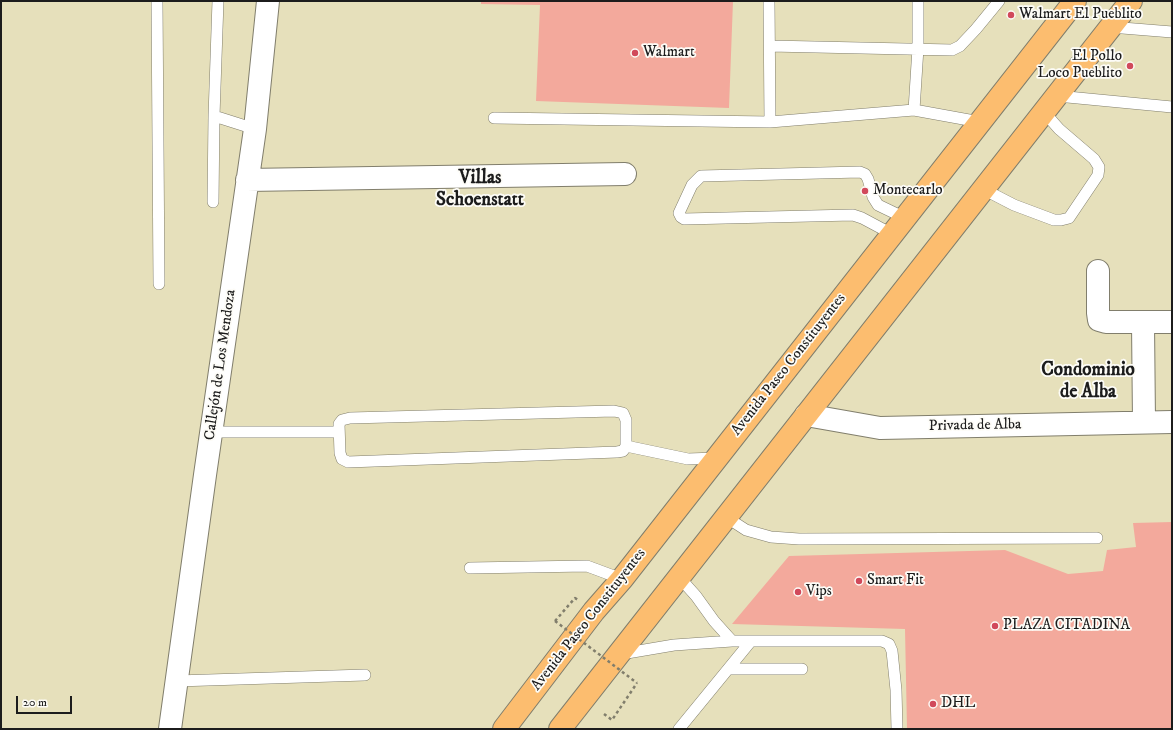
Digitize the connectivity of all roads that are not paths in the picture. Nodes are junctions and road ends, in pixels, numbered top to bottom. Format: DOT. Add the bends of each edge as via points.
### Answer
graph roads {
  1 [pos="156,1"];
  2 [pos="218,1"];
  3 [pos="268,1"];
  4 [pos="769,1"];
  5 [pos="918,1"];
  6 [pos="999,1"];
  7 [pos="1075,1"];
  8 [pos="1131,1"];
  9 [pos="1110,27"];
  10 [pos="1172,32"];
  11 [pos="770,46"];
  12 [pos="918,48"];
  13 [pos="1050,104"];
  14 [pos="1172,107"];
  15 [pos="914,110"];
  16 [pos="214,116"];
  17 [pos="494,118"];
  18 [pos="770,122"];
  19 [pos="980,122"];
  20 [pos="255,129"];
  21 [pos="625,174"];
  22 [pos="247,180"];
  23 [pos="983,190"];
  24 [pos="213,202"];
  25 [pos="899,226"];
  26 [pos="1098,271"];
  27 [pos="159,284"];
  28 [pos="1172,322"];
  29 [pos="1144,323"];
  30 [pos="806,415"];
  31 [pos="1144,422"];
  32 [pos="1172,422"];
  33 [pos="211,432"];
  34 [pos="339,432"];
  35 [pos="626,446"];
  36 [pos="716,458"];
  37 [pos="726,517"];
  38 [pos="1097,538"];
  39 [pos="470,568"];
  40 [pos="679,577"];
  41 [pos="622,579"];
  42 [pos="732,641"];
  43 [pos="751,641"];
  44 [pos="618,655"];
  45 [pos="729,669"];
  46 [pos="802,669"];
  47 [pos="365,676"];
  48 [pos="177,681"];
  49 [pos="170,729"];
  50 [pos="504,729"];
  51 [pos="560,729"];
  52 [pos="679,729"];
  53 [pos="897,729"];
  1 -- 27 [label="lane"];
  2 -- 16 [label="lane"];
  3 -- 20 [label="street, Callejón de Los Mendoza"];
  4 -- 11 [label="lane"];
  5 -- 12 [label="lane"];
  6 -- 12 [label="lane" via="960,46 952,50"];
  7 -- 19 [label="highway, Avenida Paseo Constituyentes"];
  8 -- 9 [label="highway"];
  9 -- 10 [label="lane"];
  9 -- 13 [label="highway"];
  11 -- 12 [label="lane"];
  11 -- 18 [label="lane"];
  12 -- 15 [label="lane"];
  13 -- 14 [label="lane"];
  13 -- 23 [label="highway"];
  13 -- 23 [label="lane" via="1059,129 1094,159 1099,167 1098,175 1069,218 1054,220"];
  15 -- 18 [label="lane"];
  15 -- 19 [label="lane"];
  16 -- 20 [label="lane"];
  16 -- 24 [label="lane"];
  17 -- 18 [label="lane"];
  19 -- 25 [label="highway, Avenida Paseo Constituyentes"];
  20 -- 22 [label="street, Callejón de Los Mendoza"];
  21 -- 22 [label="street"];
  22 -- 33 [label="street, Callejón de Los Mendoza"];
  23 -- 30 [label="highway"];
  25 -- 25 [label="lane" via="872,197 868,178 860,172 701,176 692,185 680,213 684,219 853,215"];
  25 -- 36 [label="highway, Avenida Paseo Constituyentes"];
  26 -- 29 [label="street" via="1099,320"];
  28 -- 29 [label="street"];
  29 -- 31 [label="street"];
  30 -- 31 [label="street, Privada de Alba" via="880,428"];
  30 -- 37 [label="highway"];
  31 -- 32 [label="street, Privada de Alba"];
  33 -- 34 [label="lane"];
  33 -- 48 [label="street, Callejón de Los Mendoza"];
  34 -- 35 [label="lane" via="340,453 342,459 348,462 617,452 623,451"];
  34 -- 35 [label="lane" via="342,420 350,418 614,411 623,413 626,420"];
  35 -- 36 [label="lane" via="688,459"];
  36 -- 41 [label="highway, Avenida Paseo Constituyentes"];
  37 -- 38 [label="lane" via="746,530 771,537 799,539"];
  37 -- 40 [label="highway"];
  39 -- 41 [label="lane" via="587,566"];
  40 -- 42 [label="lane"];
  40 -- 44 [label="highway"];
  41 -- 50 [label="highway, Avenida Paseo Constituyentes" via="594,611"];
  42 -- 43 [label="lane"];
  42 -- 44 [label="lane" via="674,645"];
  43 -- 45 [label="lane"];
  43 -- 53 [label="lane" via="882,640 889,644 896,690"];
  44 -- 51 [label="highway"];
  45 -- 46 [label="lane"];
  45 -- 52 [label="lane"];
  47 -- 48 [label="lane"];
  48 -- 49 [label="street, Callejón de Los Mendoza"];
}
